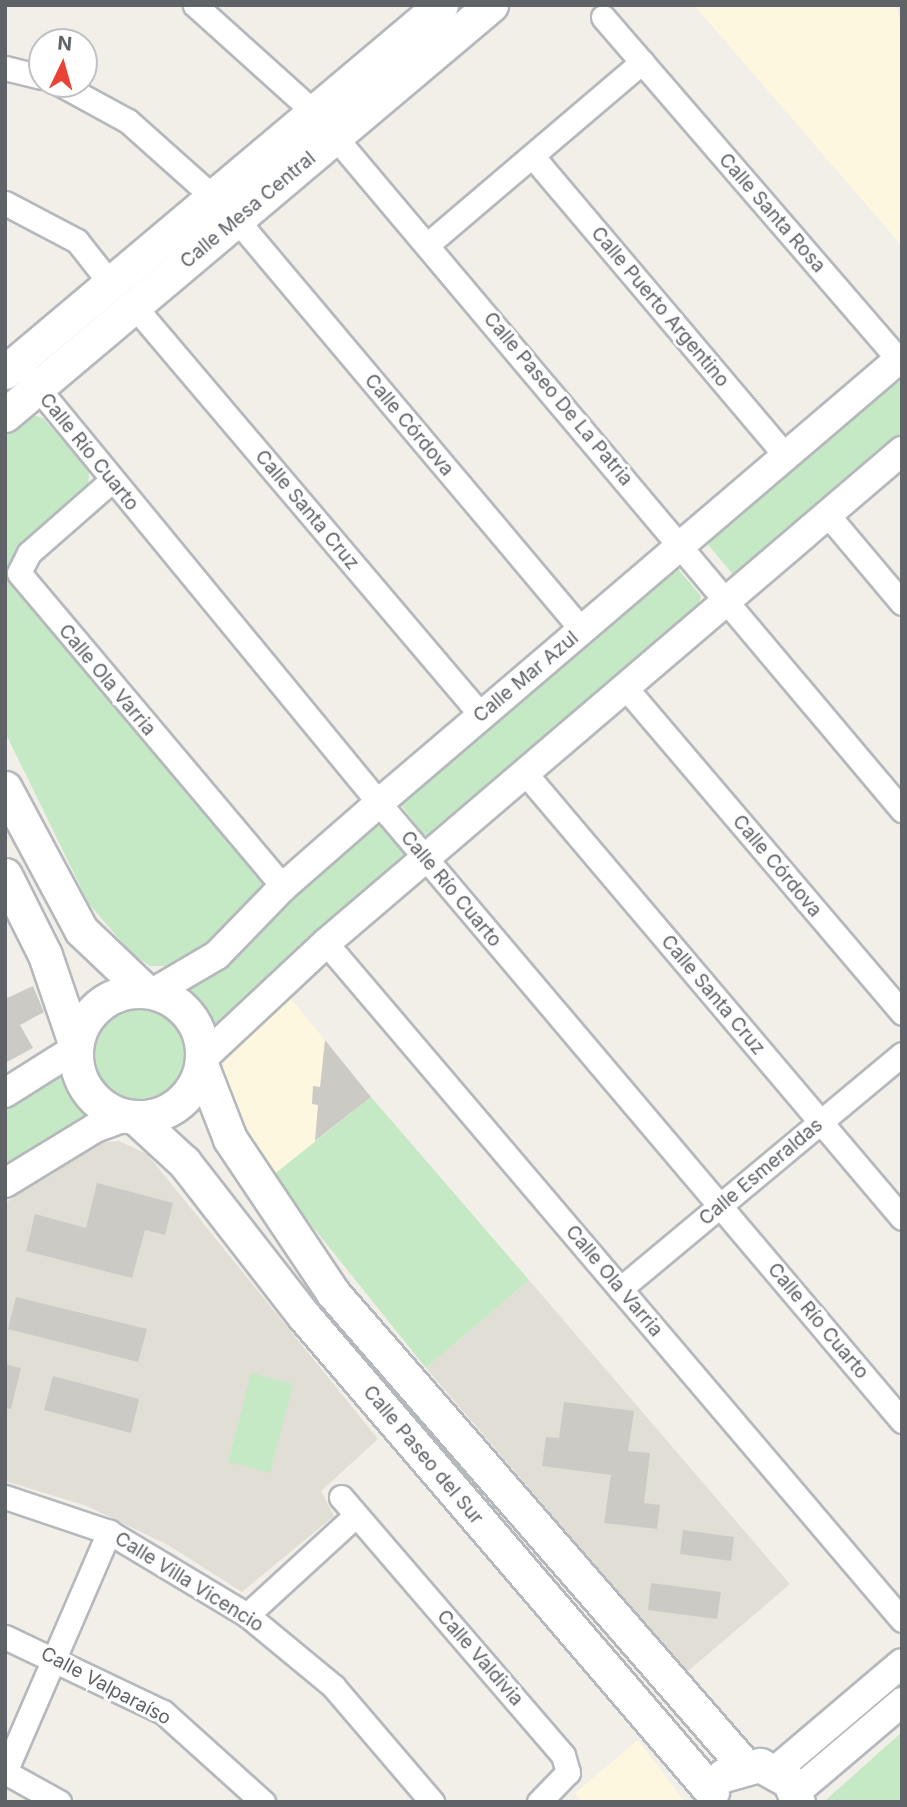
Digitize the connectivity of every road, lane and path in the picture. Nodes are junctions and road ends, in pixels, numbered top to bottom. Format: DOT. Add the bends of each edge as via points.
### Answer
graph roads {
  1 [pos="195,5"];
  2 [pos="441,5"];
  3 [pos="491,5"];
  4 [pos="603,17"];
  5 [pos="642,62"];
  6 [pos="5,68"];
  7 [pos="28,74"];
  8 [pos="86,98"];
  9 [pos="324,124"];
  10 [pos="534,158"];
  11 [pos="5,203"];
  12 [pos="225,208"];
  13 [pos="428,244"];
  14 [pos="122,294"];
  15 [pos="900,363"];
  16 [pos="16,369"];
  17 [pos="5,415"];
  18 [pos="902,451"];
  19 [pos="786,456"];
  20 [pos="111,481"];
  21 [pos="827,514"];
  22 [pos="680,546"];
  23 [pos="726,601"];
  24 [pos="902,603"];
  25 [pos="582,630"];
  26 [pos="625,687"];
  27 [pos="481,715"];
  28 [pos="525,773"];
  29 [pos="5,788"];
  30 [pos="379,803"];
  31 [pos="902,810"];
  32 [pos="425,858"];
  33 [pos="5,875"];
  34 [pos="282,887"];
  35 [pos="326,943"];
  36 [pos="149,991"];
  37 [pos="902,1013"];
  38 [pos="75,1046"];
  39 [pos="902,1054"];
  40 [pos="202,1062"];
  41 [pos="5,1093"];
  42 [pos="131,1116"];
  43 [pos="821,1122"];
  44 [pos="5,1183"];
  45 [pos="720,1206"];
  46 [pos="902,1217"];
  47 [pos="620,1289"];
  48 [pos="902,1420"];
  49 [pos="5,1497"];
  50 [pos="341,1497"];
  51 [pos="356,1515"];
  52 [pos="109,1532"];
  53 [pos="247,1615"];
  54 [pos="902,1620"];
  55 [pos="5,1637"];
  56 [pos="54,1657"];
  57 [pos="902,1663"];
  58 [pos="902,1702"];
  59 [pos="744,1765"];
  60 [pos="5,1772"];
  61 [pos="790,1788"];
  62 [pos="711,1797"];
  63 [pos="59,1802"];
  64 [pos="263,1802"];
  65 [pos="432,1802"];
  66 [pos="539,1802"];
  1 -- 9 [label="street, Calle Paseo De La Patria"];
  2 -- 9 [label="main road, Calle Mesa Central"];
  3 -- 9 [label="main road, Calle Mesa Central"];
  4 -- 5 [label="street, Calle Santa Rosa"];
  5 -- 10 [label="street"];
  5 -- 15 [label="street, Calle Santa Rosa"];
  6 -- 7 [label="street"];
  8 -- 12 [label="street, Calle Córdova" via="128,121"];
  9 -- 12 [label="main road, Calle Mesa Central"];
  9 -- 13 [label="street, Calle Paseo De La Patria"];
  10 -- 13 [label="street"];
  10 -- 19 [label="street, Calle Puerto Argentino"];
  11 -- 14 [label="street, Calle Santa Cruz" via="77,241"];
  12 -- 14 [label="main road, Calle Mesa Central"];
  12 -- 25 [label="street, Calle Córdova"];
  13 -- 22 [label="street, Calle Paseo De La Patria"];
  14 -- 16 [label="main road, Calle Mesa Central"];
  14 -- 27 [label="street, Calle Santa Cruz"];
  15 -- 19 [label="street, Calle Mar Azul"];
  16 -- 17 [label="main road, Calle Mesa Central"];
  16 -- 20 [label="street, Calle Río Cuarto"];
  18 -- 21 [label="street"];
  19 -- 22 [label="street, Calle Mar Azul"];
  20 -- 30 [label="street, Calle Río Cuarto"];
  20 -- 34 [label="street, Calle Ola Varria" via="29,553 19,573"];
  21 -- 23 [label="street"];
  21 -- 24 [label="street"];
  22 -- 23 [label="street, Calle Paseo De La Patria"];
  22 -- 25 [label="street, Calle Mar Azul"];
  23 -- 26 [label="street"];
  23 -- 31 [label="street, Calle Paseo De La Patria"];
  25 -- 27 [label="street, Calle Mar Azul"];
  26 -- 28 [label="street"];
  26 -- 37 [label="street, Calle Córdova"];
  27 -- 30 [label="street, Calle Mar Azul"];
  28 -- 32 [label="street"];
  28 -- 43 [label="street, Calle Santa Cruz"];
  29 -- 36 [label="main road" via="81,930"];
  30 -- 32 [label="street, Calle Río Cuarto"];
  30 -- 34 [label="street, Calle Mar Azul"];
  32 -- 35 [label="street"];
  32 -- 45 [label="street, Calle Río Cuarto"];
  33 -- 38 [label="main road" via="46,955"];
  34 -- 36 [label="street, Calle Mar Azul" via="217,955"];
  35 -- 40 [label="street"];
  35 -- 47 [label="street, Calle Ola Varria"];
  36 -- 38 [label="main road" via="106,1000 82,1022"];
  36 -- 40 [label="main road" via="180,1004 193,1020"];
  38 -- 41 [label="street"];
  38 -- 42 [label="main road" via="86,1089 97,1102"];
  39 -- 43 [label="street, Calle Esmeraldas"];
  40 -- 42 [label="main road" via="185,1098 170,1109"];
  40 -- 59 [label="main road, Calle Paseo del Sur" via="230,1139 333,1293"];
  42 -- 44 [label="street" via="95,1128"];
  42 -- 62 [label="main road, Calle Paseo del Sur" via="184,1162 304,1316"];
  43 -- 45 [label="street, Calle Esmeraldas"];
  43 -- 46 [label="street, Calle Santa Cruz"];
  45 -- 47 [label="street, Calle Esmeraldas"];
  45 -- 48 [label="street, Calle Río Cuarto"];
  47 -- 54 [label="street, Calle Ola Varria"];
  49 -- 52 [label="street, Calle Villa Vicencio"];
  50 -- 51 [label="street, Calle Valdivia"];
  51 -- 53 [label="street"];
  51 -- 66 [label="street, Calle Valdivia" via="563,1755 568,1772"];
  52 -- 53 [label="street, Calle Villa Vicencio"];
  52 -- 56 [label="street"];
  53 -- 65 [label="street, Calle Villa Vicencio" via="333,1686"];
  55 -- 56 [label="street, Calle Valparaíso"];
  56 -- 60 [label="street"];
  56 -- 64 [label="street, Calle Valparaíso" via="163,1712"];
  57 -- 61 [label="street"];
  58 -- 61 [label="street"];
  59 -- 61 [label="main road"];
  59 -- 62 [label="main road" via="724,1775"];
  60 -- 63 [label="street"];
}
